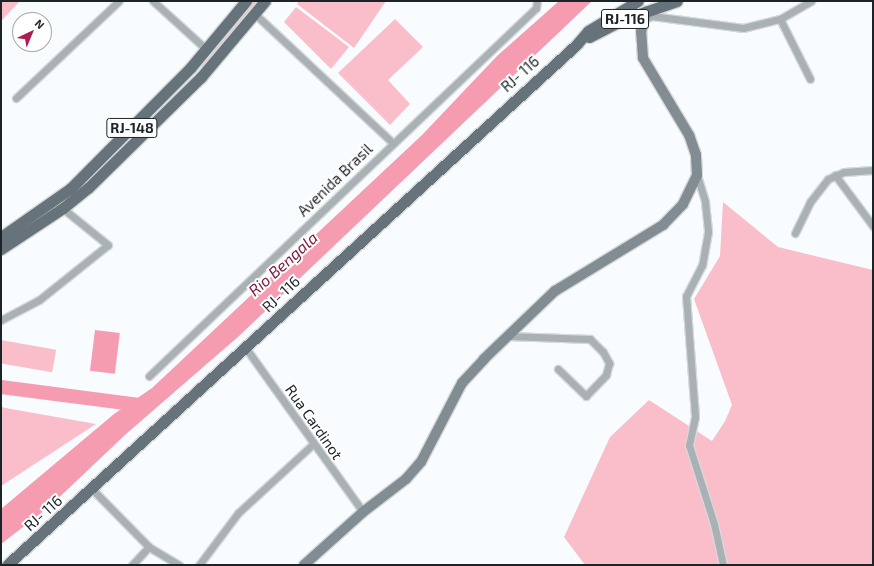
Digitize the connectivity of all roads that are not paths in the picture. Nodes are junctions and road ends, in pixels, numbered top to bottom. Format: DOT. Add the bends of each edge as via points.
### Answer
graph roads {
  1 [pos="119,1"];
  2 [pos="246,1"];
  3 [pos="265,1"];
  4 [pos="638,1"];
  5 [pos="644,1"];
  6 [pos="677,1"];
  7 [pos="811,1"];
  8 [pos="538,2"];
  9 [pos="158,3"];
  10 [pos="628,8"];
  11 [pos="255,14"];
  12 [pos="645,16"];
  13 [pos="780,19"];
  14 [pos="206,49"];
  15 [pos="191,67"];
  16 [pos="201,77"];
  17 [pos="810,79"];
  18 [pos="16,98"];
  19 [pos="393,143"];
  20 [pos="873,170"];
  21 [pos="697,175"];
  22 [pos="835,175"];
  23 [pos="58,205"];
  24 [pos="873,226"];
  25 [pos="795,233"];
  26 [pos="1,237"];
  27 [pos="1,249"];
  28 [pos="1,320"];
  29 [pos="508,336"];
  30 [pos="245,347"];
  31 [pos="558,369"];
  32 [pos="150,376"];
  33 [pos="313,444"];
  34 [pos="92,489"];
  35 [pos="363,512"];
  36 [pos="149,547"];
  37 [pos="7,565"];
  38 [pos="132,565"];
  39 [pos="179,565"];
  40 [pos="199,565"];
  41 [pos="304,565"];
  42 [pos="723,565"];
  1 -- 18 [label="street"];
  2 -- 14 [label="main road, RJ-148"];
  3 -- 11 [label="main road"];
  4 -- 10 [label="main road, RJ- 116 / RJ-116"];
  5 -- 10 [label="main road"];
  6 -- 12 [label="main road, RJ- 116 / RJ-116"];
  7 -- 13 [label="street"];
  8 -- 19 [label="street, Avenida Brasil" via="536,8"];
  9 -- 14 [label="street"];
  10 -- 12 [label="main road, RJ- 116 / RJ-116"];
  10 -- 30 [label="main road, RJ- 116 / RJ-116" via="576,45"];
  11 -- 16 [label="main road"];
  11 -- 19 [label="street"];
  12 -- 13 [label="street" via="743,28"];
  12 -- 21 [label="street" via="641,32 643,58 689,136 696,155"];
  13 -- 17 [label="street"];
  14 -- 15 [label="main road, RJ-148"];
  15 -- 16 [label="main road"];
  15 -- 23 [label="main road, RJ-148"];
  16 -- 23 [label="main road" via="114,164"];
  19 -- 32 [label="street, Avenida Brasil"];
  20 -- 22 [label="street"];
  21 -- 29 [label="street" via="683,204 663,225 555,292"];
  21 -- 42 [label="street" via="705,202 708,232 702,265 686,296 695,417 689,445 714,524"];
  22 -- 24 [label="street"];
  22 -- 25 [label="street" via="820,187"];
  23 -- 26 [label="main road, RJ-148"];
  23 -- 27 [label="main road"];
  23 -- 28 [label="street" via="108,245 39,300"];
  29 -- 31 [label="street" via="590,338 609,363 606,375 586,396"];
  29 -- 35 [label="street" via="462,383 421,462 406,479"];
  30 -- 33 [label="street, Rua Cardinot"];
  30 -- 34 [label="main road, RJ- 116 / RJ-116"];
  33 -- 35 [label="street, Rua Cardinot"];
  33 -- 40 [label="street" via="238,513"];
  34 -- 36 [label="street"];
  34 -- 37 [label="main road, RJ- 116 / RJ-116"];
  35 -- 41 [label="street"];
  36 -- 38 [label="street"];
  36 -- 39 [label="street"];
}
